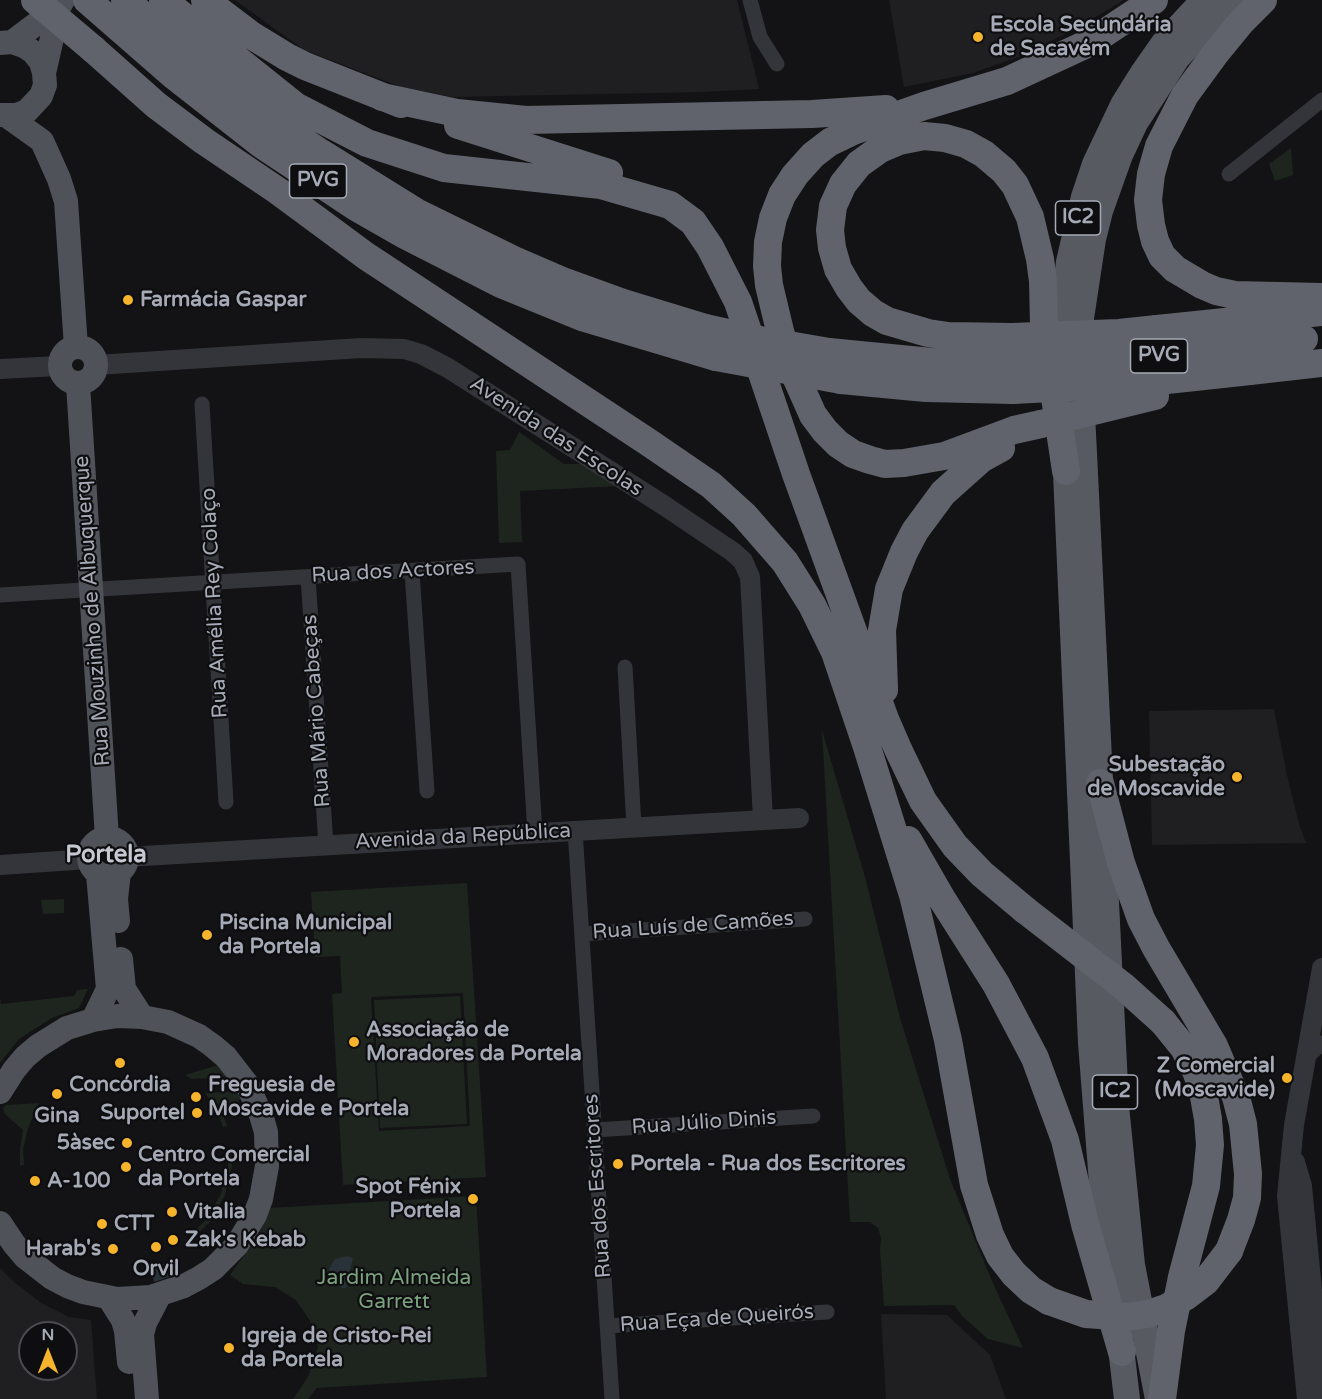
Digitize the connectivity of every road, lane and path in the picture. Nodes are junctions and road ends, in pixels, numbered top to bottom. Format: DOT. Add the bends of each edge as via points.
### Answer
graph roads {
  1 [pos="87,0"];
  2 [pos="163,0"];
  3 [pos="206,0"];
  4 [pos="750,0"];
  5 [pos="1154,0"];
  6 [pos="1204,0"];
  7 [pos="1231,0"];
  8 [pos="1263,0"];
  9 [pos="52,2"];
  10 [pos="117,10"];
  11 [pos="6,43"];
  12 [pos="777,64"];
  13 [pos="43,84"];
  14 [pos="382,97"];
  15 [pos="1322,100"];
  16 [pos="295,106"];
  17 [pos="924,106"];
  18 [pos="3,116"];
  19 [pos="42,141"];
  20 [pos="1229,174"];
  21 [pos="278,191"];
  22 [pos="647,198"];
  23 [pos="448,229"];
  24 [pos="501,284"];
  25 [pos="1322,297"];
  26 [pos="1322,312"];
  27 [pos="1322,337"];
  28 [pos="76,347"];
  29 [pos="1013,363"];
  30 [pos="1322,363"];
  31 [pos="96,365"];
  32 [pos="59,366"];
  33 [pos="0,369"];
  34 [pos="1250,371"];
  35 [pos="78,384"];
  36 [pos="202,404"];
  37 [pos="1028,427"];
  38 [pos="1066,471"];
  39 [pos="412,572"];
  40 [pos="308,577"];
  41 [pos="214,582"];
  42 [pos="91,590"];
  43 [pos="0,595"];
  44 [pos="625,667"];
  45 [pos="885,719"];
  46 [pos="1100,783"];
  47 [pos="426,791"];
  48 [pos="226,802"];
  49 [pos="886,806"];
  50 [pos="799,818"];
  51 [pos="763,819"];
  52 [pos="634,827"];
  53 [pos="575,830"];
  54 [pos="535,833"];
  55 [pos="326,845"];
  56 [pos="0,865"];
  57 [pos="108,866"];
  58 [pos="805,919"];
  59 [pos="582,934"];
  60 [pos="1322,972"];
  61 [pos="142,1017"];
  62 [pos="1319,1018"];
  63 [pos="93,1020"];
  64 [pos="1322,1043"];
  65 [pos="1305,1059"];
  66 [pos="0,1092"];
  67 [pos="813,1116"];
  68 [pos="595,1130"];
  69 [pos="1292,1152"];
  70 [pos="0,1223"];
  71 [pos="160,1294"];
  72 [pos="109,1298"];
  73 [pos="827,1312"];
  74 [pos="608,1326"];
  75 [pos="1122,1352"];
  76 [pos="1322,1394"];
  77 [pos="131,1399"];
  78 [pos="147,1399"];
  79 [pos="612,1399"];
  80 [pos="1127,1399"];
  81 [pos="1160,1399"];
  82 [pos="1307,1399"];
  1 -- 10 [label="highway, PVG"];
  2 -- 16 [label="highway"];
  3 -- 14 [label="highway" via="287,57"];
  4 -- 12 [label="street" via="760,37"];
  5 -- 17 [label="highway" via="1091,42 1017,76"];
  6 -- 38 [label="highway, IC2" via="1164,43 1122,105 1084,197 1068,262 1062,319 1060,376"];
  7 -- 46 [label="highway, IC2" via="1177,58 1135,123 1100,211 1087,273 1080,375"];
  8 -- 25 [label="highway" via="1185,95 1159,146 1148,200 1151,225 1162,256 1175,269 1216,291"];
  9 -- 11 [label="main road"];
  9 -- 13 [label="main road"];
  9 -- 21 [label="highway, bridge" via="93,49 156,105"];
  10 -- 23 [label="highway, PVG" via="263,114 372,186"];
  10 -- 24 [label="highway, PVG" via="173,75 261,144 356,207"];
  11 -- 13 [label="main road" via="24,45 33,52 41,62"];
  13 -- 18 [label="main road" via="27,111"];
  13 -- 19 [label="main road"];
  14 -- 17 [label="highway" via="457,113 526,120 812,114"];
  14 -- 22 [label="highway" via="616,176"];
  15 -- 20 [label="street"];
  16 -- 22 [label="highway" via="367,143 444,168 601,185"];
  16 -- 23 [label="highway"];
  17 -- 37 [label="highway" via="830,142 813,155 782,195 773,218 767,266 780,331 813,415 838,444 853,454 885,464 913,462"];
  18 -- 19 [label="main road"];
  19 -- 28 [label="main road" via="66,201"];
  21 -- 24 [label="highway" via="398,252"];
  21 -- 49 [label="highway" via="366,256 684,466 744,515 785,562 823,627 835,652"];
  22 -- 45 [label="highway" via="670,205 693,222 738,302"];
  23 -- 29 [label="highway, PVG, bridge" via="582,289 705,328 829,352 942,363"];
  24 -- 29 [label="highway, PVG, bridge" via="582,317 660,342 716,357 841,380 926,388"];
  26 -- 29 [label="highway, bridge" via="1128,332"];
  27 -- 29 [label="highway, PVG, bridge" via="1128,359"];
  28 -- 31 [label="main road" via="88,350"];
  28 -- 32 [label="main road" via="64,353"];
  29 -- 34 [label="highway, PVG, bridge" via="1130,384"];
  29 -- 38 [label="highway" via="948,336 886,321 849,288 832,248 833,206 843,183 880,149 924,136 945,138 984,154 1015,185 1030,217 1040,259 1044,324"];
  30 -- 34 [label="highway, PVG"];
  31 -- 35 [label="main road" via="91,378"];
  31 -- 51 [label="street, Avenida das Escolas" via="361,348 404,349 458,374 733,552 750,577"];
  32 -- 33 [label="street"];
  32 -- 35 [label="main road" via="68,381"];
  34 -- 37 [label="highway, bridge"];
  35 -- 42 [label="main road, Rua Mouzinho de Albuquerque"];
  36 -- 41 [label="street, Rua Amélia Rey Colaço"];
  37 -- 45 [label="highway" via="970,468 944,493 904,552 890,589 882,630"];
  38 -- 75 [label="highway, IC2" via="1090,1043 1102,1195"];
  39 -- 40 [label="street, Rua dos Actores"];
  39 -- 47 [label="street"];
  39 -- 54 [label="street, Rua dos Actores" via="518,564"];
  40 -- 41 [label="street, Rua dos Actores"];
  40 -- 55 [label="street, Rua Mário Cabeças"];
  41 -- 42 [label="street, Rua dos Actores"];
  41 -- 48 [label="street, Rua Amélia Rey Colaço"];
  42 -- 43 [label="street, Rua dos Actores"];
  42 -- 57 [label="main road, Rua Mouzinho de Albuquerque" via="107,838 92,848"];
  44 -- 52 [label="street"];
  45 -- 81 [label="highway, bridge" via="923,801 955,846 982,874 1163,1022 1196,1071 1208,1119 1206,1186 1176,1307"];
  46 -- 49 [label="highway, bridge" via="1123,872 1141,919 1227,1073 1246,1142 1248,1174 1244,1209 1229,1251 1206,1281 1166,1308 1127,1317 1086,1314 1049,1301 1014,1274 990,1235 980,1207 929,956"];
  46 -- 81 [label="highway, IC2" via="1119,1139 1132,1265"];
  49 -- 75 [label="highway" via="996,984 1035,1058 1065,1140"];
  50 -- 51 [label="street, Avenida da República"];
  51 -- 52 [label="street, Avenida da República"];
  52 -- 53 [label="street, Avenida da República"];
  53 -- 54 [label="street, Avenida da República"];
  53 -- 59 [label="street, Rua dos Escritores"];
  54 -- 55 [label="street, Avenida da República"];
  55 -- 57 [label="street, Avenida da República"];
  56 -- 57 [label="street, Avenida da República"];
  57 -- 61 [label="main road" via="116,899 124,989"];
  57 -- 63 [label="main road" via="108,989"];
  58 -- 59 [label="street, Rua Luís de Camões"];
  59 -- 68 [label="street, Rua dos Escritores"];
  60 -- 62 [label="street"];
  61 -- 63 [label="main road"];
  61 -- 71 [label="main road" via="184,1028 226,1057 255,1099 266,1132 267,1166 261,1199 237,1245 199,1278"];
  62 -- 65 [label="street"];
  63 -- 66 [label="main road" via="67,1028 38,1046 14,1070"];
  64 -- 65 [label="street"];
  65 -- 69 [label="street"];
  67 -- 68 [label="street, Rua Júlio Dinis"];
  68 -- 74 [label="street, Rua dos Escritores"];
  69 -- 76 [label="street" via="1302,1186"];
  69 -- 82 [label="street" via="1287,1196"];
  70 -- 72 [label="main road" via="25,1257 52,1278"];
  71 -- 72 [label="main road"];
  71 -- 78 [label="main road" via="142,1334"];
  72 -- 77 [label="main road" via="126,1331"];
  73 -- 74 [label="street, Rua Eça de Queirós"];
  74 -- 79 [label="street, Rua dos Escritores"];
  75 -- 80 [label="highway, IC2"];
}
